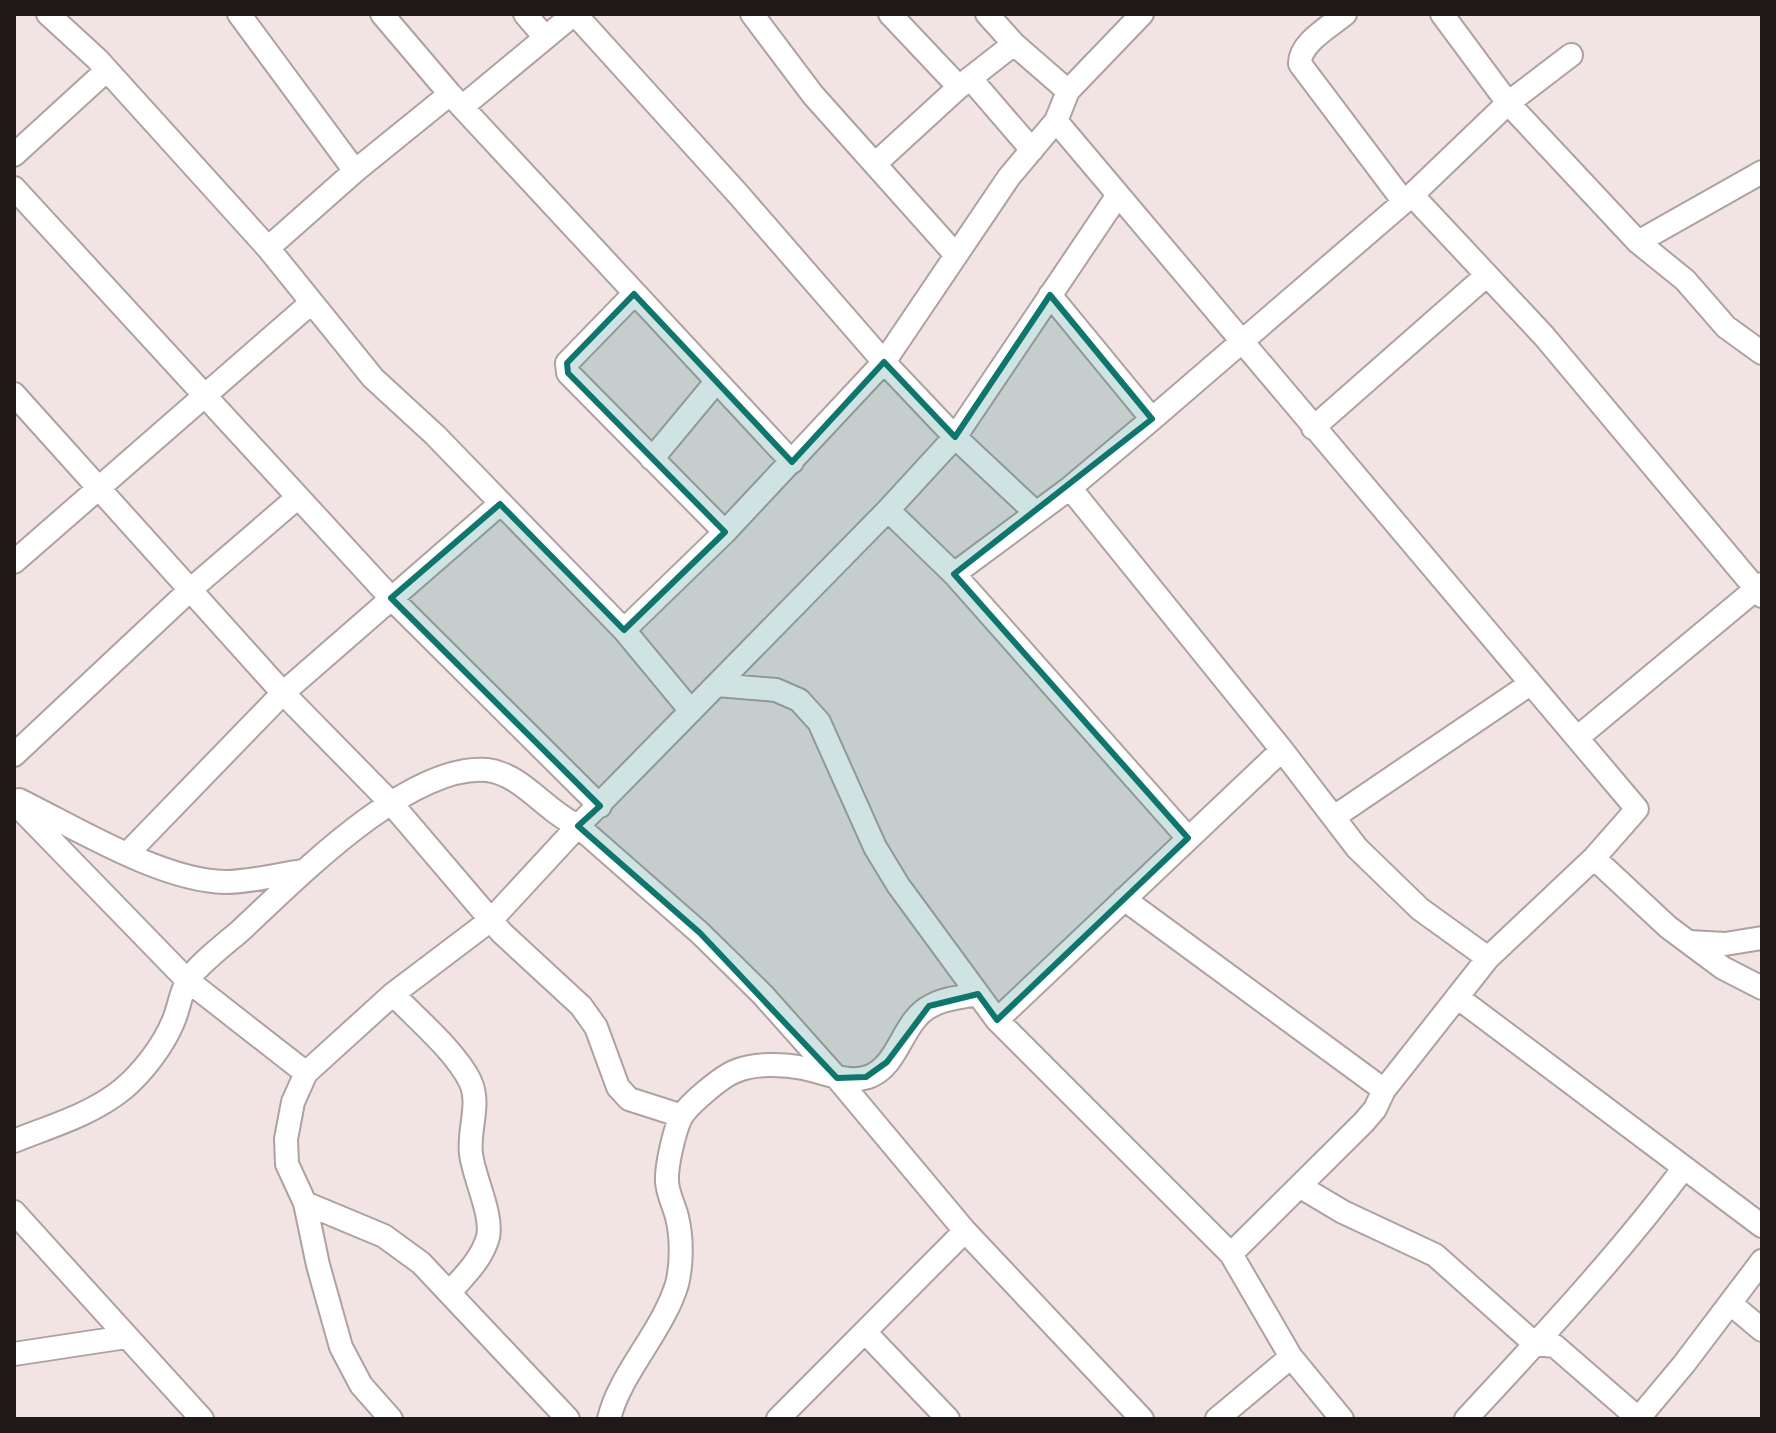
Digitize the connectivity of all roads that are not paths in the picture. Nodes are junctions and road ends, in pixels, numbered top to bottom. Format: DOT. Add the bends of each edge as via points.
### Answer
graph roads {
  1 [pos="48,14"];
  2 [pos="239,14"];
  3 [pos="382,14"];
  4 [pos="525,14"];
  5 [pos="574,14"];
  6 [pos="752,14"];
  7 [pos="890,14"];
  8 [pos="987,14"];
  9 [pos="1142,14"];
  10 [pos="1442,14"];
  11 [pos="1334,17"];
  12 [pos="544,36"];
  13 [pos="1014,44"];
  14 [pos="1571,55"];
  15 [pos="107,70"];
  16 [pos="965,82"];
  17 [pos="1068,91"];
  18 [pos="456,101"];
  19 [pos="1508,103"];
  20 [pos="1056,121"];
  21 [pos="1032,150"];
  22 [pos="14,155"];
  23 [pos="875,164"];
  24 [pos="355,171"];
  25 [pos="1762,172"];
  26 [pos="14,188"];
  27 [pos="1118,195"];
  28 [pos="1408,198"];
  29 [pos="1638,242"];
  30 [pos="268,248"];
  31 [pos="956,255"];
  32 [pos="1487,275"];
  33 [pos="634,294"];
  34 [pos="1050,295"];
  35 [pos="311,303"];
  36 [pos="1242,343"];
  37 [pos="1760,349"];
  38 [pos="884,362"];
  39 [pos="716,382"];
  40 [pos="14,394"];
  41 [pos="206,397"];
  42 [pos="1152,419"];
  43 [pos="1313,428"];
  44 [pos="955,437"];
  45 [pos="652,459"];
  46 [pos="792,462"];
  47 [pos="1070,488"];
  48 [pos="99,489"];
  49 [pos="298,497"];
  50 [pos="500,504"];
  51 [pos="888,510"];
  52 [pos="1036,513"];
  53 [pos="725,532"];
  54 [pos="14,562"];
  55 [pos="954,574"];
  56 [pos="190,590"];
  57 [pos="1760,590"];
  58 [pos="391,598"];
  59 [pos="624,630"];
  60 [pos="1530,684"];
  61 [pos="717,685"];
  62 [pos="283,693"];
  63 [pos="691,711"];
  64 [pos="1577,738"];
  65 [pos="1282,750"];
  66 [pos="14,755"];
  67 [pos="14,800"];
  68 [pos="391,803"];
  69 [pos="600,806"];
  70 [pos="1334,817"];
  71 [pos="578,826"];
  72 [pos="1188,838"];
  73 [pos="128,853"];
  74 [pos="1594,858"];
  75 [pos="304,871"];
  76 [pos="1124,899"];
  77 [pos="492,919"];
  78 [pos="1762,938"];
  79 [pos="1689,942"];
  80 [pos="1488,958"];
  81 [pos="187,980"];
  82 [pos="1762,988"];
  83 [pos="393,994"];
  84 [pos="978,994"];
  85 [pos="1457,997"];
  86 [pos="997,1020"];
  87 [pos="306,1073"];
  88 [pos="837,1078"];
  89 [pos="1384,1090"];
  90 [pos="682,1116"];
  91 [pos="14,1141"];
  92 [pos="1683,1169"];
  93 [pos="1301,1187"];
  94 [pos="305,1203"];
  95 [pos="14,1212"];
  96 [pos="1762,1226"];
  97 [pos="965,1231"];
  98 [pos="1231,1254"];
  99 [pos="1762,1261"];
  100 [pos="450,1292"];
  101 [pos="1731,1304"];
  102 [pos="1762,1330"];
  103 [pos="865,1332"];
  104 [pos="126,1337"];
  105 [pos="1535,1344"];
  106 [pos="14,1354"];
  107 [pos="1291,1357"];
  108 [pos="563,1418"];
  109 [pos="202,1419"];
  110 [pos="391,1419"];
  111 [pos="609,1419"];
  112 [pos="778,1419"];
  113 [pos="948,1419"];
  114 [pos="1142,1419"];
  115 [pos="1217,1419"];
  116 [pos="1342,1419"];
  117 [pos="1466,1419"];
  118 [pos="1638,1419"];
  1 -- 15 [label="street"];
  2 -- 24 [label="street"];
  3 -- 18 [label="street"];
  4 -- 12 [label="street"];
  5 -- 12 [label="street"];
  5 -- 38 [label="street"];
  6 -- 23 [label="street" via="813,95"];
  7 -- 16 [label="street"];
  8 -- 13 [label="street"];
  9 -- 17 [label="street"];
  10 -- 19 [label="street"];
  11 -- 28 [label="street" via="1305,47 1300,64"];
  12 -- 18 [label="street"];
  13 -- 16 [label="street"];
  13 -- 17 [label="street"];
  14 -- 19 [label="street"];
  15 -- 22 [label="street"];
  15 -- 30 [label="street"];
  16 -- 21 [label="street"];
  16 -- 23 [label="street"];
  17 -- 20 [label="street"];
  18 -- 24 [label="street"];
  18 -- 33 [label="street"];
  19 -- 28 [label="street"];
  19 -- 29 [label="street"];
  20 -- 21 [label="street"];
  20 -- 27 [label="street"];
  21 -- 31 [label="street"];
  23 -- 31 [label="street"];
  24 -- 30 [label="street"];
  25 -- 29 [label="street"];
  26 -- 41 [label="street"];
  27 -- 34 [label="street"];
  27 -- 36 [label="street"];
  28 -- 32 [label="street"];
  28 -- 36 [label="street"];
  29 -- 37 [label="street" via="1685,280 1726,327"];
  30 -- 35 [label="street"];
  31 -- 38 [label="street"];
  32 -- 43 [label="street"];
  32 -- 57 [label="street"];
  33 -- 39 [label="street"];
  33 -- 45 [label="street" via="567,363 568,373"];
  34 -- 42 [label="street"];
  34 -- 44 [label="street"];
  35 -- 41 [label="street"];
  35 -- 50 [label="street" via="373,378"];
  36 -- 42 [label="street"];
  36 -- 43 [label="street"];
  38 -- 44 [label="street"];
  38 -- 46 [label="street"];
  39 -- 45 [label="street"];
  39 -- 46 [label="street"];
  40 -- 48 [label="street"];
  41 -- 48 [label="street"];
  41 -- 49 [label="street"];
  42 -- 47 [label="street"];
  43 -- 60 [label="street"];
  44 -- 51 [label="street"];
  44 -- 52 [label="street"];
  45 -- 53 [label="street"];
  46 -- 53 [label="street"];
  47 -- 52 [label="street"];
  47 -- 65 [label="street"];
  48 -- 54 [label="street"];
  48 -- 56 [label="street"];
  49 -- 56 [label="street"];
  49 -- 58 [label="street"];
  50 -- 58 [label="street"];
  50 -- 59 [label="street"];
  51 -- 55 [label="street"];
  51 -- 61 [label="street"];
  52 -- 55 [label="street"];
  53 -- 59 [label="street"];
  55 -- 72 [label="street"];
  56 -- 62 [label="street"];
  56 -- 66 [label="street"];
  57 -- 64 [label="street"];
  58 -- 62 [label="street"];
  58 -- 69 [label="street"];
  59 -- 63 [label="street"];
  60 -- 64 [label="street"];
  60 -- 70 [label="street"];
  61 -- 63 [label="street"];
  61 -- 84 [label="street" via="776,690 799,700 819,722 883,860"];
  62 -- 68 [label="street"];
  62 -- 73 [label="street"];
  63 -- 69 [label="street"];
  64 -- 74 [label="street" via="1637,809"];
  65 -- 70 [label="street"];
  65 -- 72 [label="street"];
  67 -- 73 [label="street"];
  67 -- 81 [label="street"];
  68 -- 71 [label="street" via="441,776 487,770 518,781"];
  68 -- 75 [label="street"];
  68 -- 77 [label="street"];
  69 -- 71 [label="street"];
  70 -- 80 [label="street" via="1357,848 1420,909"];
  71 -- 77 [label="street"];
  71 -- 88 [label="street" via="700,933"];
  72 -- 76 [label="street"];
  73 -- 75 [label="street" via="181,874 226,882"];
  74 -- 79 [label="street"];
  74 -- 80 [label="street"];
  75 -- 81 [label="street"];
  76 -- 86 [label="street"];
  76 -- 89 [label="street"];
  77 -- 83 [label="street"];
  77 -- 90 [label="street" via="581,1006 596,1027 618,1087 629,1099"];
  78 -- 79 [label="street"];
  79 -- 82 [label="street"];
  80 -- 85 [label="street"];
  81 -- 87 [label="street"];
  81 -- 91 [label="street" via="173,1024 152,1058 123,1088 91,1111"];
  83 -- 87 [label="street"];
  83 -- 100 [label="street" via="463,1068 475,1100 470,1150 488,1236 480,1257"];
  84 -- 86 [label="street"];
  84 -- 88 [label="street" via="929,1006 911,1022 878,1072"];
  85 -- 89 [label="street"];
  85 -- 92 [label="street"];
  86 -- 98 [label="street"];
  87 -- 94 [label="street" via="293,1102 286,1139 287,1164"];
  88 -- 90 [label="street" via="801,1067 738,1070"];
  88 -- 97 [label="street"];
  89 -- 93 [label="street" via="1370,1115"];
  90 -- 111 [label="street" via="667,1185 677,1218 677,1282"];
  92 -- 96 [label="street"];
  92 -- 105 [label="street"];
  93 -- 98 [label="street"];
  93 -- 105 [label="street" via="1435,1255"];
  94 -- 100 [label="street" via="384,1236"];
  94 -- 110 [label="street" via="341,1347 361,1385"];
  95 -- 104 [label="street"];
  97 -- 103 [label="street"];
  97 -- 114 [label="street"];
  98 -- 107 [label="street"];
  99 -- 101 [label="street"];
  100 -- 108 [label="street"];
  101 -- 102 [label="street"];
  101 -- 118 [label="street"];
  103 -- 112 [label="street"];
  103 -- 113 [label="street"];
  104 -- 106 [label="street"];
  104 -- 109 [label="street"];
  105 -- 117 [label="street"];
  105 -- 118 [label="street" via="1555,1346"];
  107 -- 115 [label="street"];
  107 -- 116 [label="street"];
}
